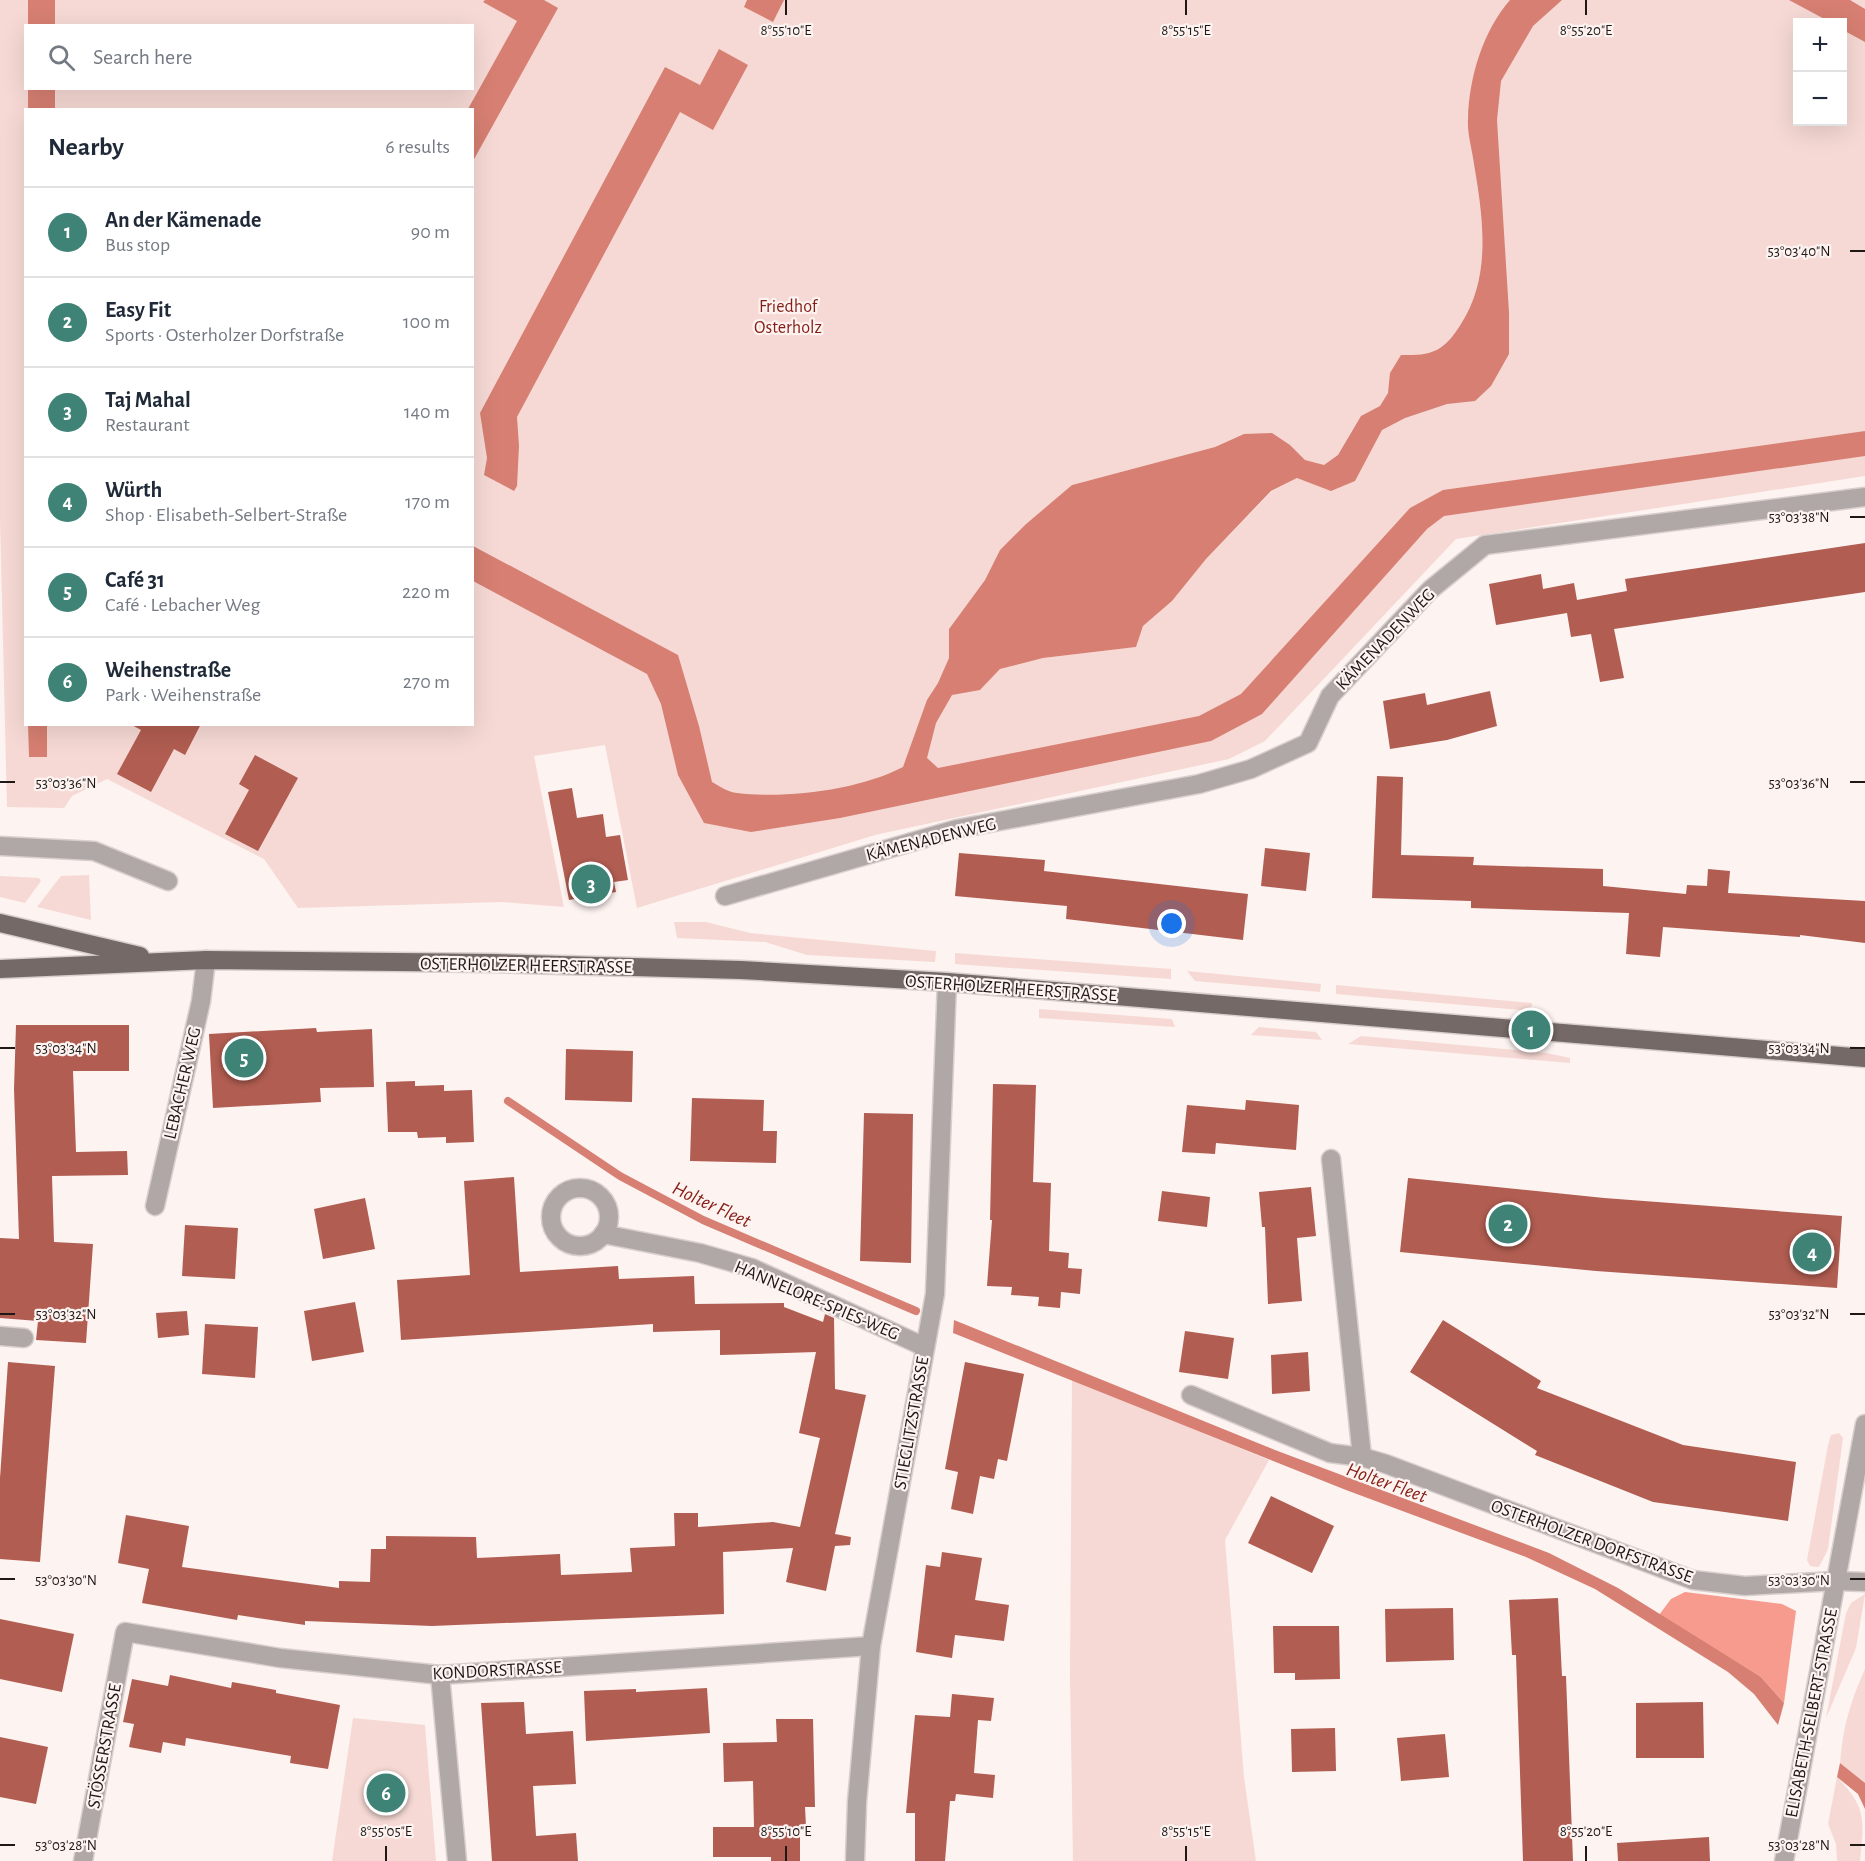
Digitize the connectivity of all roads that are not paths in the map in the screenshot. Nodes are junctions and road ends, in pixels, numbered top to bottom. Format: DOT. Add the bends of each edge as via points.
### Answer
graph roads {
  1 [pos="1865,497"];
  2 [pos="0,846"];
  3 [pos="168,881"];
  4 [pos="725,896"];
  5 [pos="0,923"];
  6 [pos="156,960"];
  7 [pos="206,960"];
  8 [pos="4,968"];
  9 [pos="946,982"];
  10 [pos="1865,1058"];
  11 [pos="1331,1159"];
  12 [pos="154,1206"];
  13 [pos="603,1234"];
  14 [pos="0,1336"];
  15 [pos="24,1338"];
  16 [pos="925,1347"];
  17 [pos="1191,1395"];
  18 [pos="1865,1424"];
  19 [pos="1362,1457"];
  20 [pos="1836,1581"];
  21 [pos="1865,1582"];
  22 [pos="125,1632"];
  23 [pos="871,1646"];
  24 [pos="440,1675"];
  25 [pos="83,1861"];
  26 [pos="457,1861"];
  27 [pos="855,1861"];
  28 [pos="1784,1861"];
  1 -- 4 [label="street, KÄMENADENWEG" via="1485,545 1430,590 1330,696 1308,743 1251,769 1199,784 957,829"];
  2 -- 3 [label="street" via="94,851"];
  5 -- 6 [label="main road, OSTERHOLZER HEERSTRASSE"];
  6 -- 7 [label="main road, OSTERHOLZER HEERSTRASSE"];
  6 -- 8 [label="main road, OSTERHOLZER HEERSTRASSE"];
  7 -- 9 [label="main road, OSTERHOLZER HEERSTRASSE" via="741,970"];
  7 -- 12 [label="street, LEBACHER WEG" via="201,1001"];
  9 -- 10 [label="main road, OSTERHOLZER HEERSTRASSE"];
  9 -- 16 [label="street, STIEGLITZSTRASSE" via="935,1294"];
  11 -- 19 [label="street"];
  13 -- 16 [label="street, HANNELORE-SPIES-WEG" via="700,1253 752,1268"];
  14 -- 15 [label="street"];
  16 -- 23 [label="street, STIEGLITZSTRASSE"];
  17 -- 19 [label="street, OSTERHOLZER DORFSTRASSE" via="1330,1453"];
  18 -- 20 [label="street, ELISABETH-SELBERT-STRASSE"];
  19 -- 20 [label="street, OSTERHOLZER DORFSTRASSE" via="1693,1580 1745,1586"];
  20 -- 21 [label="street, OSTERHOLZER DORFSTRASSE"];
  20 -- 28 [label="street, ELISABETH-SELBERT-STRASSE"];
  22 -- 24 [label="street, KONDORSTRASSE" via="280,1658"];
  22 -- 25 [label="street, STÖSSERSTRASSE"];
  23 -- 24 [label="street, KONDORSTRASSE"];
  23 -- 27 [label="street, STIEGLITZSTRASSE"];
  24 -- 26 [label="street"];
}
